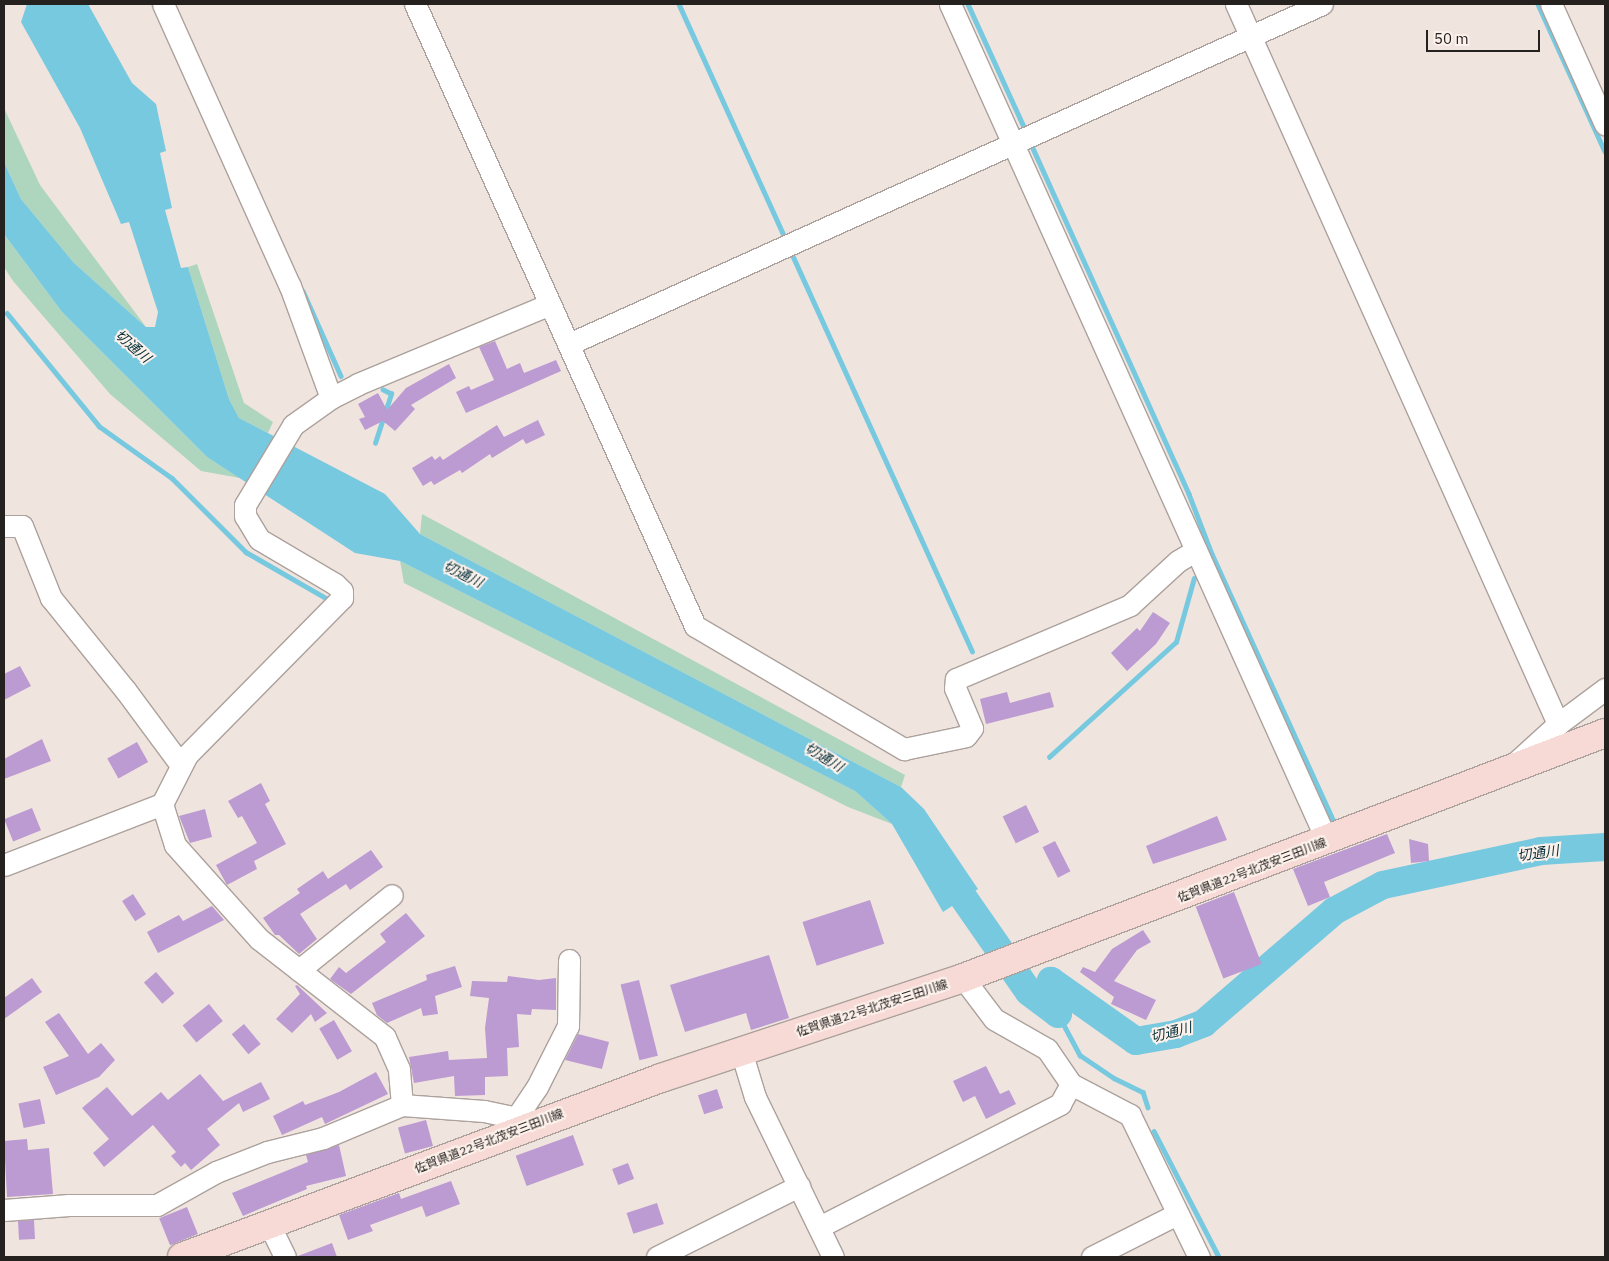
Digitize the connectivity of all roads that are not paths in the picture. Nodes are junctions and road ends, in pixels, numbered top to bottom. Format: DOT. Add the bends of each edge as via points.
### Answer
graph roads {
  1 [pos="163,4"];
  2 [pos="415,4"];
  3 [pos="950,4"];
  4 [pos="1236,4"];
  5 [pos="1322,4"];
  6 [pos="1551,4"];
  7 [pos="1251,36"];
  8 [pos="1605,124"];
  9 [pos="1012,144"];
  10 [pos="550,304"];
  11 [pos="570,344"];
  12 [pos="331,398"];
  13 [pos="4,526"];
  14 [pos="1196,550"];
  15 [pos="1605,689"];
  16 [pos="1558,724"];
  17 [pos="1605,733"];
  18 [pos="180,764"];
  19 [pos="1505,772"];
  20 [pos="162,804"];
  21 [pos="1327,841"];
  22 [pos="5,860"];
  23 [pos="392,895"];
  24 [pos="569,960"];
  25 [pos="299,970"];
  26 [pos="968,976"];
  27 [pos="741,1051"];
  28 [pos="1071,1084"];
  29 [pos="402,1105"];
  30 [pos="519,1123"];
  31 [pos="799,1186"];
  32 [pos="4,1210"];
  33 [pos="1177,1214"];
  34 [pos="270,1226"];
  35 [pos="819,1227"];
  36 [pos="182,1257"];
  37 [pos="285,1257"];
  38 [pos="658,1257"];
  39 [pos="833,1257"];
  40 [pos="1092,1257"];
  41 [pos="1199,1257"];
  1 -- 12 [label="street" via="290,286"];
  2 -- 10 [label="street"];
  3 -- 9 [label="street"];
  4 -- 7 [label="street"];
  5 -- 7 [label="street"];
  6 -- 8 [label="street"];
  7 -- 9 [label="street"];
  7 -- 16 [label="street"];
  9 -- 11 [label="street"];
  9 -- 14 [label="street"];
  10 -- 11 [label="street"];
  10 -- 12 [label="street"];
  11 -- 14 [label="street" via="695,626 904,749 966,736 972,728 955,688 956,679 1130,605 1178,561"];
  12 -- 18 [label="street" via="292,425 245,505 245,516 259,539 335,584 342,591 342,598"];
  13 -- 18 [label="street" via="22,526 51,598"];
  14 -- 21 [label="street"];
  15 -- 16 [label="street"];
  16 -- 19 [label="street"];
  17 -- 19 [label="main road, 佐賀県道22号北茂安三田川線"];
  18 -- 20 [label="street"];
  19 -- 21 [label="main road, 佐賀県道22号北茂安三田川線"];
  20 -- 22 [label="street"];
  20 -- 25 [label="street" via="175,845 190,866 224,897 259,939"];
  21 -- 26 [label="main road, 佐賀県道22号北茂安三田川線"];
  23 -- 25 [label="street"];
  24 -- 30 [label="street" via="568,1026"];
  25 -- 29 [label="street" via="385,1037 399,1069"];
  26 -- 27 [label="main road, 佐賀県道22号北茂安三田川線"];
  26 -- 28 [label="street" via="994,1019 1046,1050"];
  27 -- 30 [label="main road, 佐賀県道22号北茂安三田川線"];
  27 -- 31 [label="street" via="755,1097"];
  28 -- 33 [label="street" via="1130,1115"];
  28 -- 35 [label="street" via="1060,1104"];
  29 -- 30 [label="street" via="484,1111"];
  29 -- 32 [label="street" via="323,1138 267,1152 216,1172 157,1205 70,1205"];
  30 -- 34 [label="main road, 佐賀県道22号北茂安三田川線"];
  31 -- 35 [label="street"];
  31 -- 38 [label="street"];
  33 -- 40 [label="street"];
  33 -- 41 [label="street"];
  34 -- 36 [label="main road, 佐賀県道22号北茂安三田川線"];
  34 -- 37 [label="street"];
  35 -- 39 [label="street"];
}
